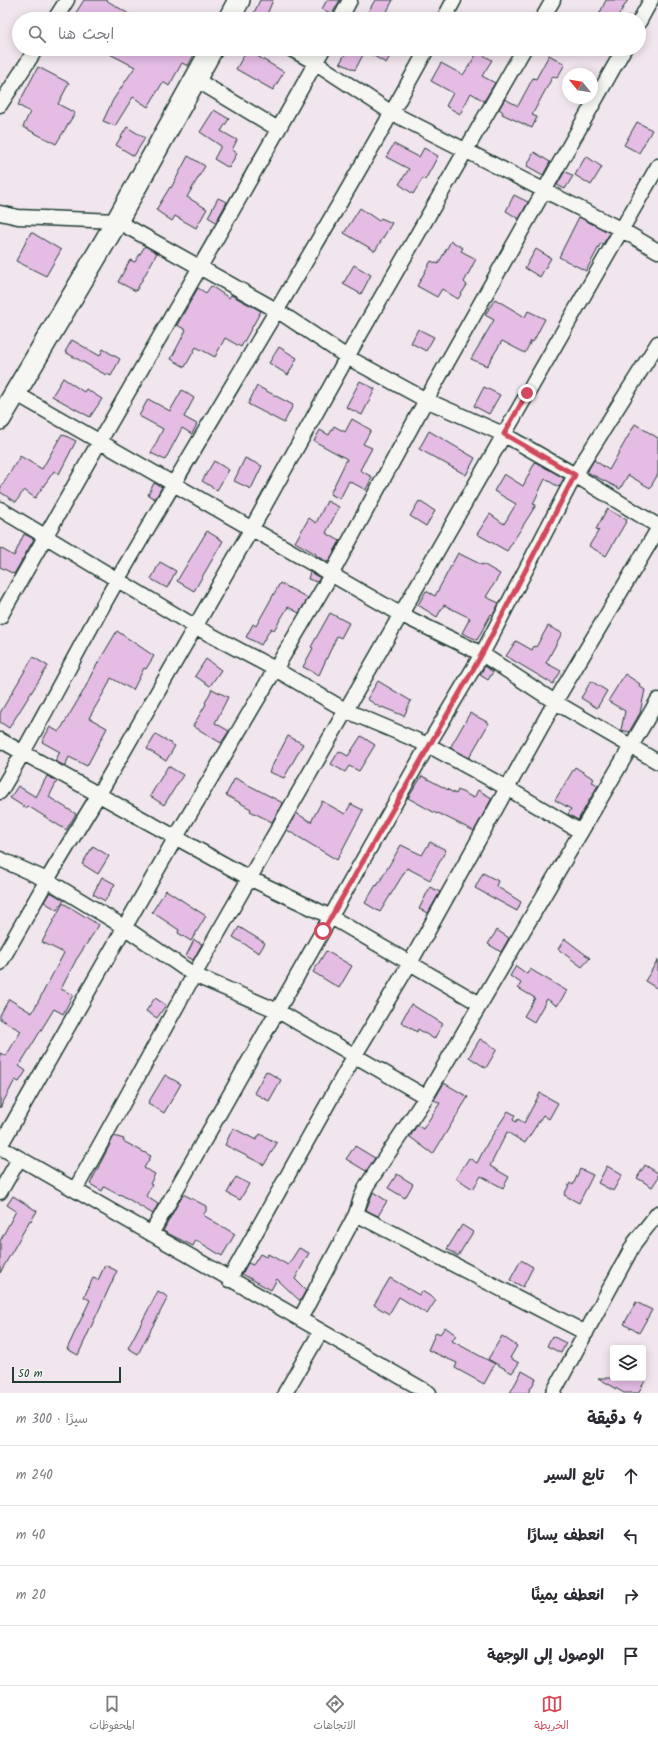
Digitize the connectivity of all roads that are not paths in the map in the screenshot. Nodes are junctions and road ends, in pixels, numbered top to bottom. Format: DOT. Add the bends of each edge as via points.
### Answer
graph roads {
  1 [pos="67,0"];
  2 [pos="350,0"];
  3 [pos="454,0"];
  4 [pos="552,0"];
  5 [pos="651,0"];
  6 [pos="59,12"];
  7 [pos="344,12"];
  8 [pos="448,12"];
  9 [pos="546,12"];
  10 [pos="644,12"];
  11 [pos="32,56"];
  12 [pos="208,56"];
  13 [pos="304,56"];
  14 [pos="320,56"];
  15 [pos="423,56"];
  16 [pos="520,56"];
  17 [pos="620,56"];
  18 [pos="316,63"];
  19 [pos="195,79"];
  20 [pos="0,105"];
  21 [pos="392,113"];
  22 [pos="278,129"];
  23 [pos="466,152"];
  24 [pos="658,166"];
  25 [pos="544,191"];
  26 [pos="0,213"];
  27 [pos="117,221"];
  28 [pos="622,230"];
  29 [pos="658,251"];
  30 [pos="201,267"];
  31 [pos="278,310"];
  32 [pos="658,343"];
  33 [pos="347,357"];
  34 [pos="15,393"];
  35 [pos="426,400"];
  36 [pos="0,419"];
  37 [pos="504,434"];
  38 [pos="100,441"];
  39 [pos="575,475"];
  40 [pos="174,485"];
  41 [pos="0,509"];
  42 [pos="252,528"];
  43 [pos="658,528"];
  44 [pos="46,536"];
  45 [pos="331,575"];
  46 [pos="118,579"];
  47 [pos="402,616"];
  48 [pos="0,617"];
  49 [pos="194,626"];
  50 [pos="482,654"];
  51 [pos="276,669"];
  52 [pos="658,700"];
  53 [pos="555,702"];
  54 [pos="346,711"];
  55 [pos="0,740"];
  56 [pos="428,745"];
  57 [pos="631,747"];
  58 [pos="23,753"];
  59 [pos="658,762"];
  60 [pos="507,788"];
  61 [pos="0,792"];
  62 [pos="100,794"];
  63 [pos="581,832"];
  64 [pos="176,836"];
  65 [pos="0,858"];
  66 [pos="249,878"];
  67 [pos="47,880"];
  68 [pos="330,917"];
  69 [pos="124,927"];
  70 [pos="0,963"];
  71 [pos="410,963"];
  72 [pos="194,975"];
  73 [pos="480,1004"];
  74 [pos="278,1011"];
  75 [pos="355,1055"];
  76 [pos="426,1097"];
  77 [pos="0,1147"];
  78 [pos="19,1159"];
  79 [pos="75,1190"];
  80 [pos="0,1192"];
  81 [pos="356,1214"];
  82 [pos="658,1214"];
  83 [pos="151,1234"];
  84 [pos="229,1280"];
  85 [pos="300,1319"];
  86 [pos="321,1330"];
  87 [pos="586,1333"];
  88 [pos="285,1393"];
  89 [pos="429,1393"];
  90 [pos="553,1393"];
  1 -- 6 [label="street"];
  2 -- 7 [label="street"];
  3 -- 8 [label="street"];
  4 -- 9 [label="street"];
  5 -- 10 [label="street"];
  11 -- 20 [label="street"];
  12 -- 19 [label="street"];
  13 -- 18 [label="street"];
  14 -- 18 [label="street"];
  15 -- 21 [label="street"];
  16 -- 23 [label="street"];
  17 -- 25 [label="street"];
  18 -- 21 [label="street"];
  18 -- 22 [label="street"];
  19 -- 22 [label="street"];
  19 -- 27 [label="street"];
  21 -- 23 [label="street"];
  21 -- 31 [label="street"];
  22 -- 30 [label="street"];
  23 -- 25 [label="street"];
  23 -- 33 [label="street"];
  24 -- 28 [label="street"];
  25 -- 28 [label="street"];
  25 -- 35 [label="street"];
  26 -- 27 [label="street" via="18,217"];
  27 -- 30 [label="street"];
  27 -- 34 [label="street"];
  28 -- 29 [label="street"];
  28 -- 37 [label="street"];
  30 -- 31 [label="street"];
  30 -- 38 [label="street"];
  31 -- 33 [label="street"];
  31 -- 40 [label="street"];
  32 -- 39 [label="street"];
  33 -- 35 [label="street"];
  33 -- 42 [label="street"];
  34 -- 36 [label="street"];
  34 -- 38 [label="street"];
  35 -- 37 [label="street"];
  35 -- 45 [label="street"];
  37 -- 39 [label="street"];
  37 -- 47 [label="street"];
  38 -- 40 [label="street"];
  38 -- 44 [label="street"];
  39 -- 43 [label="street"];
  39 -- 50 [label="street"];
  40 -- 42 [label="street"];
  40 -- 46 [label="street"];
  41 -- 44 [label="street"];
  42 -- 45 [label="street"];
  42 -- 49 [label="street"];
  43 -- 53 [label="street"];
  44 -- 46 [label="street"];
  44 -- 48 [label="street"];
  45 -- 47 [label="street"];
  45 -- 51 [label="street"];
  46 -- 49 [label="street"];
  46 -- 58 [label="street"];
  47 -- 50 [label="street"];
  47 -- 54 [label="street"];
  49 -- 51 [label="street"];
  49 -- 62 [label="street"];
  50 -- 53 [label="street"];
  50 -- 56 [label="street"];
  51 -- 54 [label="street"];
  51 -- 64 [label="street"];
  52 -- 57 [label="street"];
  53 -- 57 [label="street"];
  53 -- 60 [label="street"];
  54 -- 56 [label="street"];
  54 -- 66 [label="street"];
  55 -- 58 [label="street"];
  56 -- 60 [label="street"];
  56 -- 68 [label="street"];
  57 -- 59 [label="street"];
  57 -- 63 [label="street"];
  58 -- 61 [label="street"];
  58 -- 62 [label="street"];
  60 -- 63 [label="street"];
  60 -- 71 [label="street"];
  62 -- 64 [label="street"];
  62 -- 67 [label="street"];
  63 -- 73 [label="street"];
  64 -- 66 [label="street"];
  64 -- 69 [label="street"];
  65 -- 67 [label="street"];
  66 -- 68 [label="street"];
  66 -- 72 [label="street"];
  67 -- 69 [label="street"];
  67 -- 70 [label="street"];
  68 -- 71 [label="street"];
  68 -- 74 [label="street"];
  69 -- 72 [label="street"];
  69 -- 77 [label="street"];
  71 -- 73 [label="street"];
  71 -- 75 [label="street"];
  72 -- 74 [label="street"];
  72 -- 79 [label="street"];
  73 -- 76 [label="street"];
  74 -- 75 [label="street"];
  74 -- 83 [label="street"];
  75 -- 76 [label="street"];
  75 -- 84 [label="street"];
  76 -- 81 [label="street" via="367,1185"];
  77 -- 78 [label="street"];
  78 -- 79 [label="street"];
  78 -- 80 [label="street"];
  79 -- 83 [label="street"];
  81 -- 85 [label="street"];
  81 -- 87 [label="street"];
  82 -- 87 [label="street" via="635,1242"];
  83 -- 84 [label="street"];
  84 -- 85 [label="street"];
  85 -- 86 [label="street"];
  86 -- 88 [label="street"];
  86 -- 89 [label="street"];
  87 -- 90 [label="street"];
}
